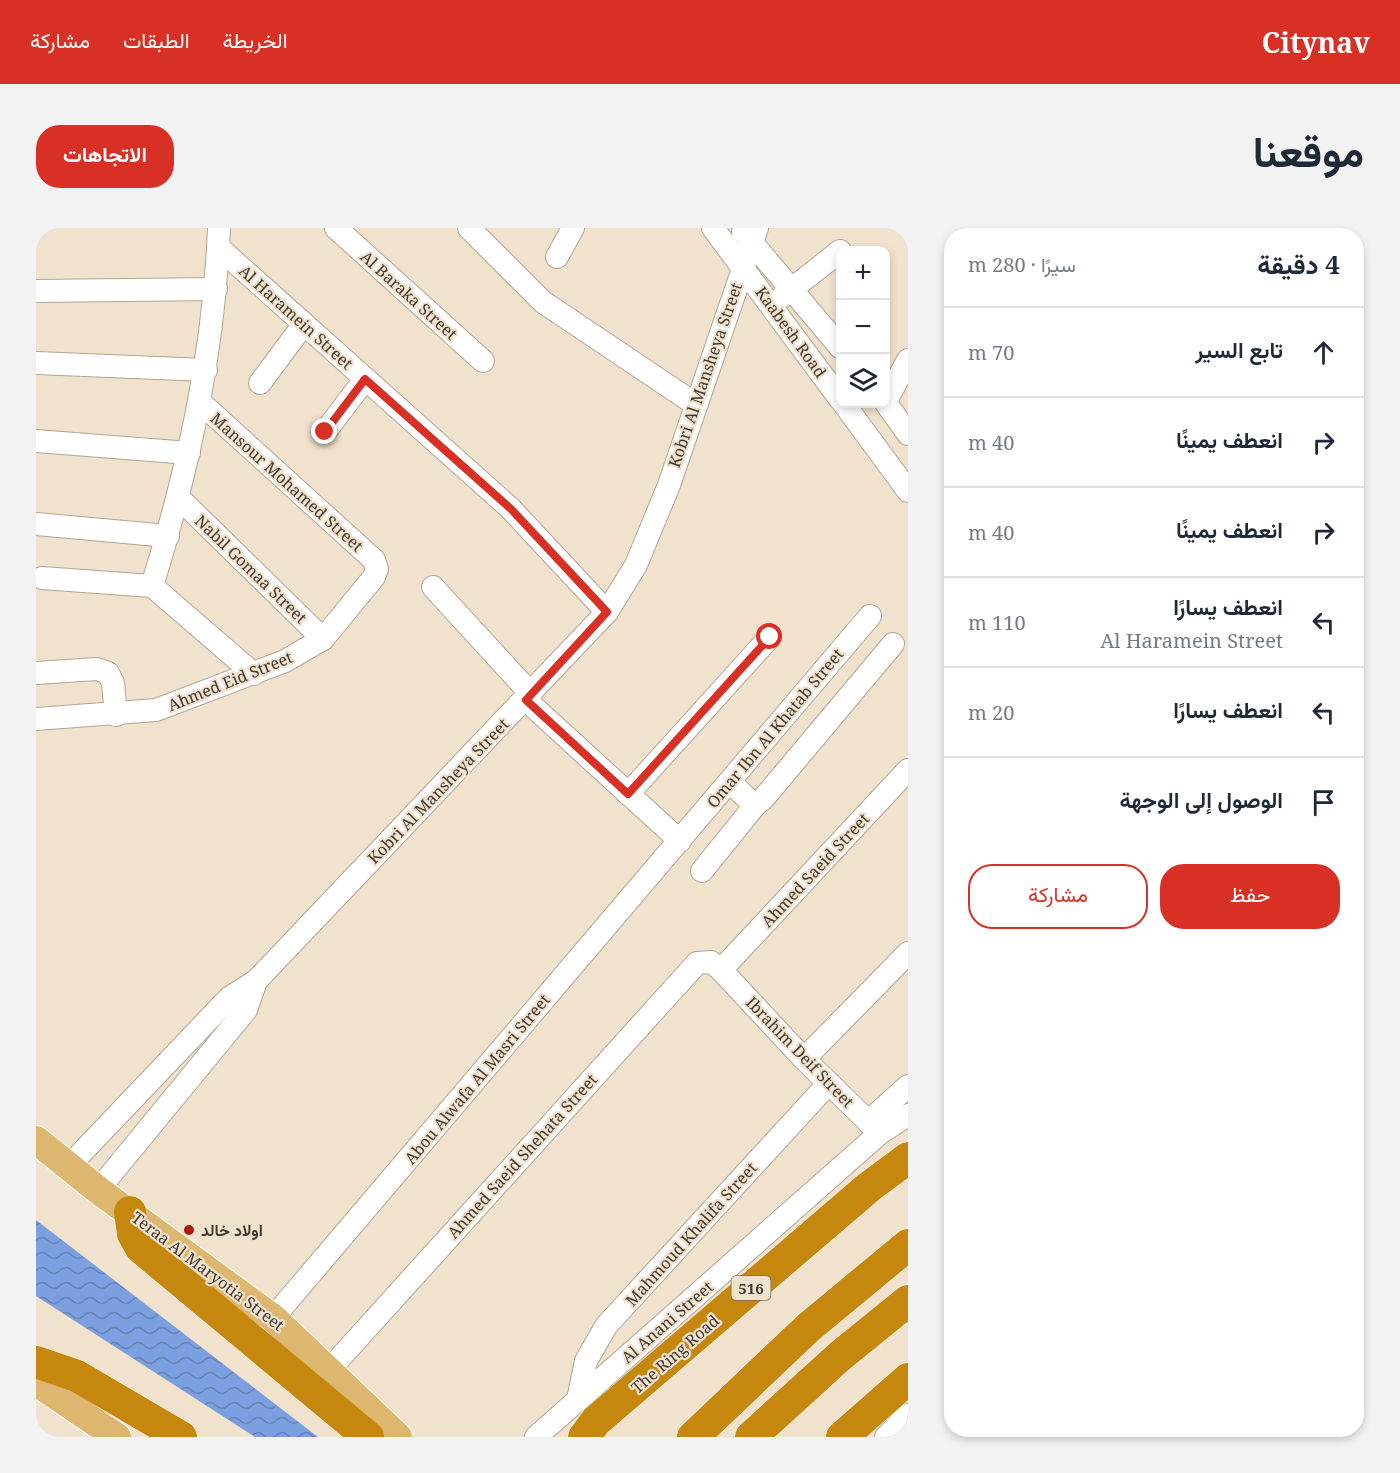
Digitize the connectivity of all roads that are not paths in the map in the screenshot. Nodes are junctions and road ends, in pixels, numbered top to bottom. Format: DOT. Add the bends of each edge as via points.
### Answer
graph roads {
  1 [pos="336,228"];
  2 [pos="469,228"];
  3 [pos="573,228"];
  4 [pos="713,228"];
  5 [pos="749,233"];
  6 [pos="218,238"];
  7 [pos="836,255"];
  8 [pos="557,257"];
  9 [pos="742,265"];
  10 [pos="793,288"];
  11 [pos="216,289"];
  12 [pos="36,291"];
  13 [pos="772,305"];
  14 [pos="304,324"];
  15 [pos="836,342"];
  16 [pos="908,360"];
  17 [pos="483,361"];
  18 [pos="36,363"];
  19 [pos="206,370"];
  20 [pos="365,379"];
  21 [pos="260,383"];
  22 [pos="836,393"];
  23 [pos="890,393"];
  24 [pos="201,403"];
  25 [pos="695,404"];
  26 [pos="847,408"];
  27 [pos="889,408"];
  28 [pos="325,432"];
  29 [pos="908,434"];
  30 [pos="36,441"];
  31 [pos="189,453"];
  32 [pos="908,491"];
  33 [pos="179,498"];
  34 [pos="36,524"];
  35 [pos="168,536"];
  36 [pos="374,560"];
  37 [pos="42,578"];
  38 [pos="152,586"];
  39 [pos="433,587"];
  40 [pos="607,612"];
  41 [pos="870,616"];
  42 [pos="770,637"];
  43 [pos="323,639"];
  44 [pos="893,644"];
  45 [pos="36,673"];
  46 [pos="254,674"];
  47 [pos="528,697"];
  48 [pos="116,715"];
  49 [pos="36,719"];
  50 [pos="908,770"];
  51 [pos="730,782"];
  52 [pos="628,794"];
  53 [pos="757,803"];
  54 [pos="680,841"];
  55 [pos="702,871"];
  56 [pos="908,952"];
  57 [pos="721,970"];
  58 [pos="256,981"];
  59 [pos="804,1059"];
  60 [pos="829,1083"];
  61 [pos="908,1086"];
  62 [pos="908,1115"];
  63 [pos="874,1128"];
  64 [pos="36,1140"];
  65 [pos="908,1158"];
  66 [pos="68,1167"];
  67 [pos="98,1190"];
  68 [pos="130,1212"];
  69 [pos="908,1245"];
  70 [pos="908,1301"];
  71 [pos="273,1318"];
  72 [pos="36,1362"];
  73 [pos="329,1370"];
  74 [pos="908,1379"];
  75 [pos="36,1382"];
  76 [pos="578,1400"];
  77 [pos="908,1415"];
  78 [pos="765,1426"];
  79 [pos="701,1429"];
  80 [pos="117,1437"];
  81 [pos="181,1437"];
  82 [pos="368,1437"];
  83 [pos="398,1437"];
  84 [pos="536,1437"];
  85 [pos="584,1437"];
  86 [pos="674,1437"];
  87 [pos="751,1437"];
  88 [pos="842,1437"];
  89 [pos="886,1437"];
  1 -- 17 [label="street, Al Baraka Street"];
  2 -- 25 [label="street" via="543,302"];
  3 -- 8 [label="street"];
  4 -- 9 [label="street, Kaabesh Road"];
  5 -- 9 [label="street, Kobri Al Mansheya Street"];
  5 -- 10 [label="street, Kaabesh Road"];
  6 -- 11 [label="street"];
  6 -- 14 [label="street, Al Haramein Street"];
  7 -- 10 [label="street"];
  9 -- 13 [label="street, Kaabesh Road"];
  9 -- 25 [label="street, Kobri Al Mansheya Street"];
  10 -- 13 [label="street"];
  10 -- 15 [label="street, Kaabesh Road"];
  11 -- 12 [label="street"];
  11 -- 19 [label="street"];
  13 -- 22 [label="street, Kaabesh Road"];
  14 -- 20 [label="street, Al Haramein Street"];
  14 -- 21 [label="street"];
  16 -- 23 [label="street"];
  18 -- 19 [label="street"];
  19 -- 24 [label="street"];
  20 -- 28 [label="street"];
  20 -- 40 [label="street, Al Haramein Street" via="511,509"];
  24 -- 31 [label="street"];
  24 -- 36 [label="street, Mansour Mohamed Street"];
  25 -- 40 [label="street, Kobri Al Mansheya Street" via="669,485 636,565"];
  26 -- 32 [label="street"];
  27 -- 29 [label="street"];
  30 -- 31 [label="street"];
  31 -- 33 [label="street"];
  33 -- 35 [label="street"];
  33 -- 43 [label="street, Nabil Gomaa Street"];
  34 -- 35 [label="street"];
  35 -- 38 [label="street"];
  36 -- 43 [label="street, Ahmed Eid Street" via="374,577"];
  37 -- 38 [label="street"];
  38 -- 46 [label="street"];
  39 -- 47 [label="street"];
  40 -- 47 [label="street, Kobri Al Mansheya Street"];
  41 -- 51 [label="street, Omar Ibn Al Khatab Street"];
  42 -- 52 [label="street"];
  43 -- 46 [label="street, Ahmed Eid Street"];
  44 -- 53 [label="street"];
  45 -- 48 [label="street" via="97,669 108,673 113,682"];
  46 -- 48 [label="street, Ahmed Eid Street" via="156,710"];
  47 -- 52 [label="street"];
  47 -- 58 [label="street, Kobri Al Mansheya Street"];
  48 -- 49 [label="street, Ahmed Eid Street"];
  50 -- 57 [label="street, Ahmed Saeid Street"];
  51 -- 53 [label="street"];
  51 -- 54 [label="street, Omar Ibn Al Khatab Street"];
  52 -- 54 [label="street"];
  53 -- 55 [label="street"];
  54 -- 71 [label="street, Abou Alwafa Al Masri Street"];
  56 -- 59 [label="street"];
  57 -- 59 [label="street, Ibrahim Deif Street"];
  57 -- 73 [label="street, Ahmed Saeid Shehata Street" via="711,962 697,963 687,972"];
  58 -- 66 [label="street, Kobri Al Mansheya Street" via="229,998"];
  58 -- 67 [label="street, Kobri Al Mansheya Street" via="246,1010"];
  59 -- 60 [label="street, Ibrahim Deif Street"];
  60 -- 63 [label="street, Ibrahim Deif Street"];
  60 -- 76 [label="street, Mahmoud Khalifa Street" via="606,1326 586,1361"];
  61 -- 63 [label="street"];
  62 -- 63 [label="street, Al Anani Street"];
  63 -- 76 [label="street, Al Anani Street"];
  64 -- 66 [label="main road, Teraa Al Maryotia Street"];
  65 -- 85 [label="highway, The Ring Road / 516" via="869,1187 596,1422"];
  66 -- 67 [label="main road, Teraa Al Maryotia Street"];
  67 -- 68 [label="main road, Teraa Al Maryotia Street"];
  68 -- 71 [label="main road, Teraa Al Maryotia Street"];
  68 -- 82 [label="highway" via="133,1234 141,1248"];
  69 -- 79 [label="highway" via="809,1327"];
  70 -- 78 [label="highway" via="840,1356"];
  71 -- 73 [label="main road, Teraa Al Maryotia Street"];
  72 -- 81 [label="highway" via="77,1376"];
  73 -- 83 [label="main road, Teraa Al Maryotia Street"];
  74 -- 88 [label="highway"];
  75 -- 80 [label="main road"];
  76 -- 84 [label="street, Al Anani Street"];
  77 -- 89 [label="street"];
  78 -- 87 [label="highway"];
  79 -- 86 [label="highway"];
}
